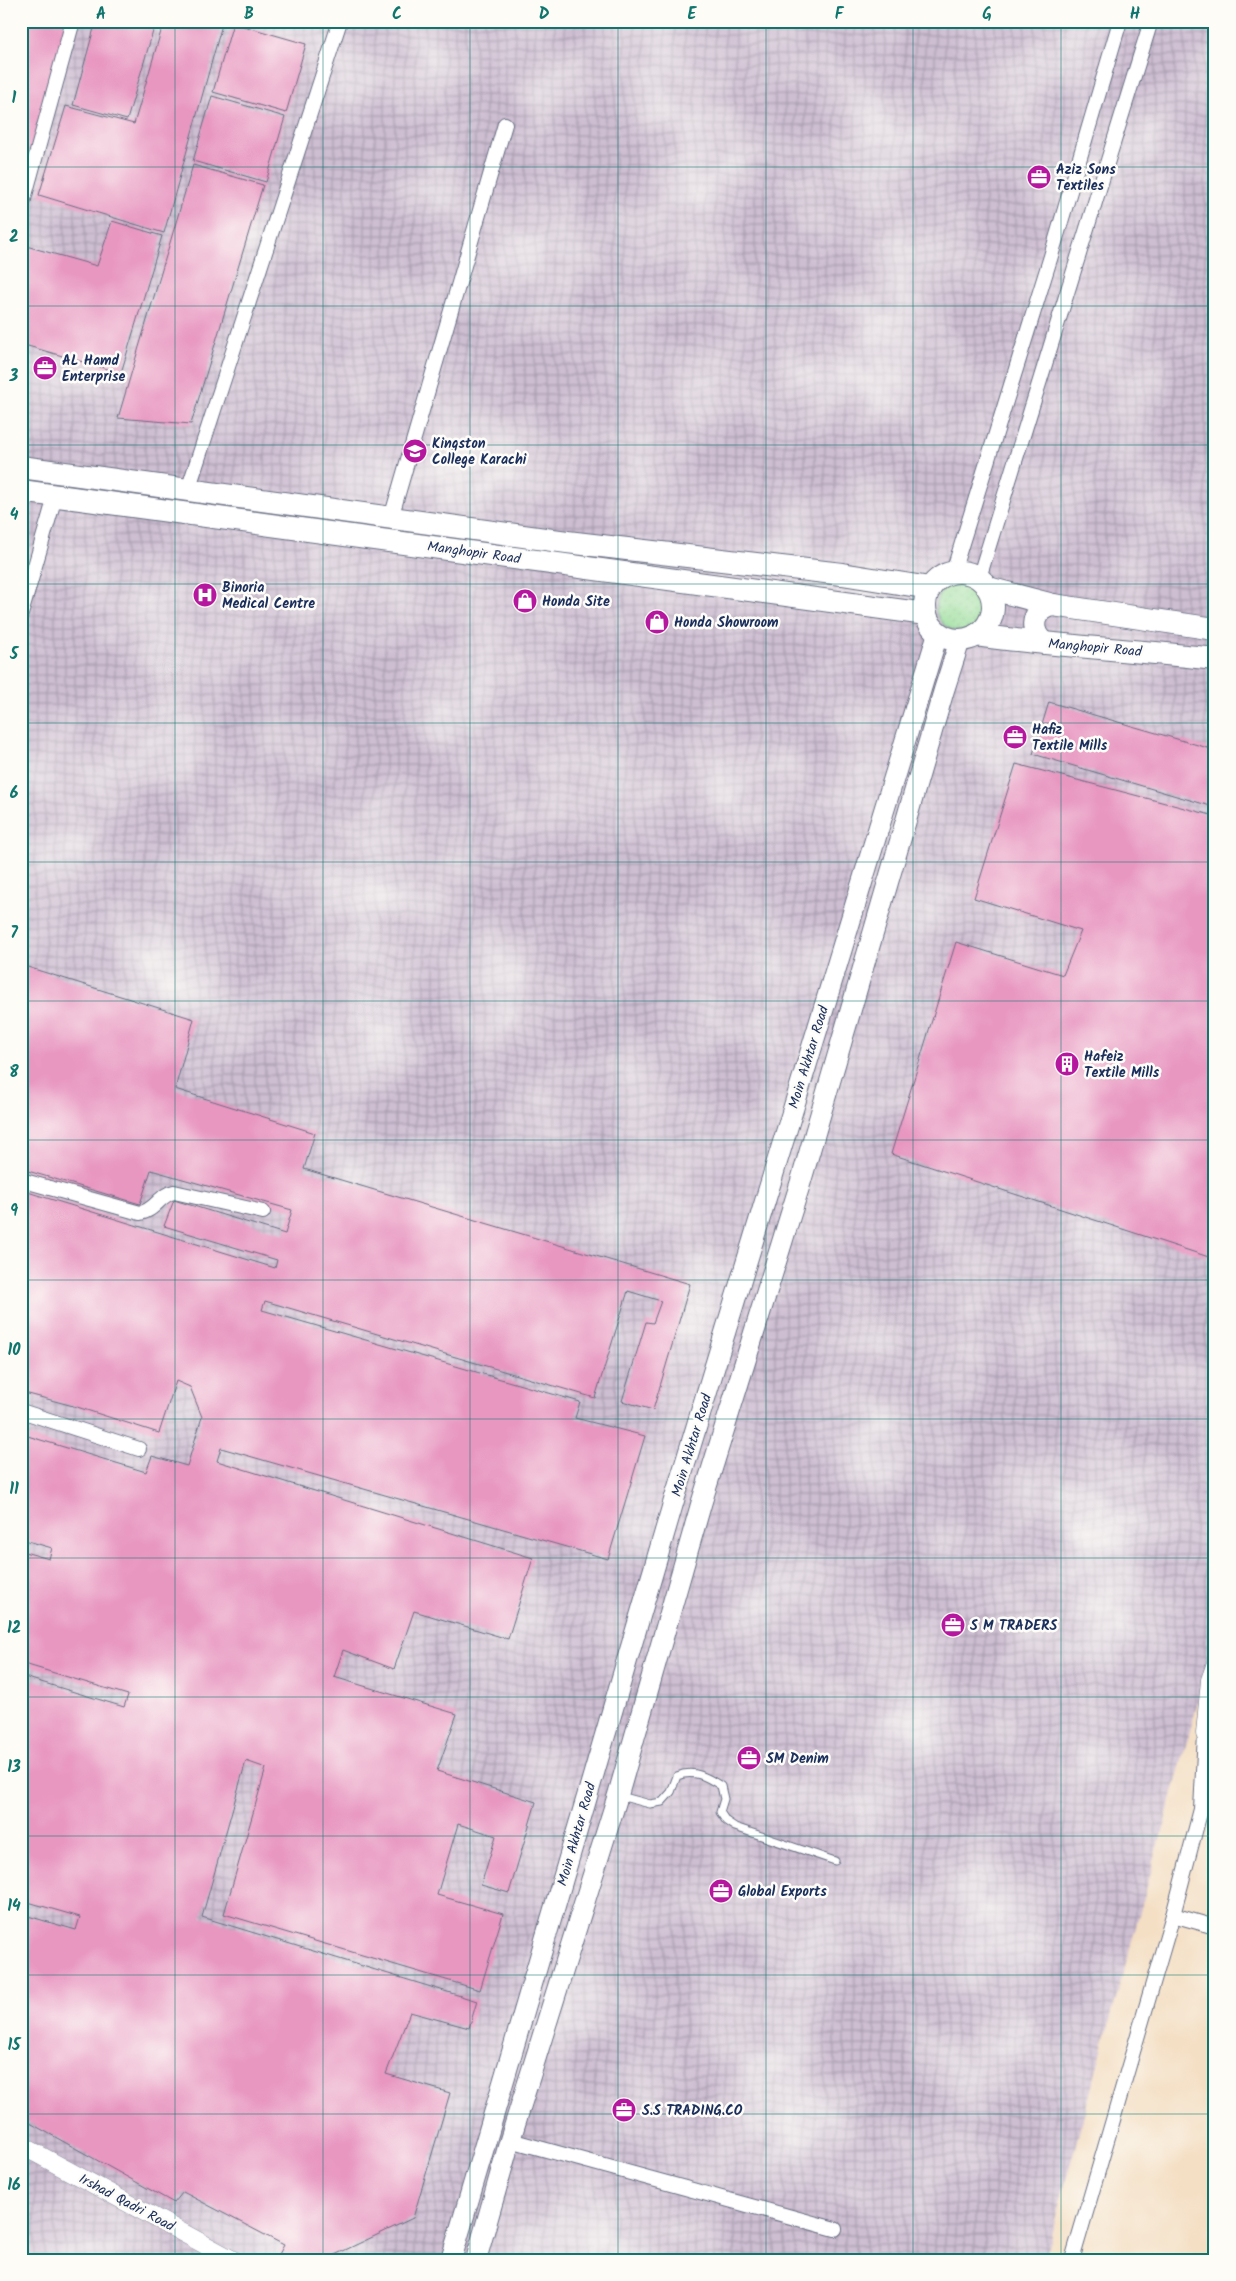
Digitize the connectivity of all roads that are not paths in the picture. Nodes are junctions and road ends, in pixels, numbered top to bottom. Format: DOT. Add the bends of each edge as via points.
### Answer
graph roads {
  1 [pos="73,21"];
  2 [pos="340,21"];
  3 [pos="1120,21"];
  4 [pos="1150,21"];
  5 [pos="505,124"];
  6 [pos="21,210"];
  7 [pos="21,467"];
  8 [pos="188,490"];
  9 [pos="21,492"];
  10 [pos="54,497"];
  11 [pos="391,518"];
  12 [pos="953,572"];
  13 [pos="984,583"];
  14 [pos="930,588"];
  15 [pos="1053,605"];
  16 [pos="21,614"];
  17 [pos="926,614"];
  18 [pos="1215,629"];
  19 [pos="938,633"];
  20 [pos="968,637"];
  21 [pos="1044,643"];
  22 [pos="1215,659"];
  23 [pos="773,1172"];
  24 [pos="21,1180"];
  25 [pos="801,1181"];
  26 [pos="263,1212"];
  27 [pos="21,1412"];
  28 [pos="139,1449"];
  29 [pos="1215,1666"];
  30 [pos="1210,1736"];
  31 [pos="618,1795"];
  32 [pos="836,1861"];
  33 [pos="1173,1915"];
  34 [pos="1215,1927"];
  35 [pos="510,2140"];
  36 [pos="21,2145"];
  37 [pos="834,2230"];
  38 [pos="233,2260"];
  39 [pos="451,2260"];
  40 [pos="476,2260"];
  41 [pos="1072,2260"];
  1 -- 6 [label="street"];
  2 -- 8 [label="street"];
  3 -- 12 [label="street"];
  4 -- 13 [label="street"];
  5 -- 11 [label="street"];
  7 -- 8 [label="main road"];
  8 -- 11 [label="main road"];
  9 -- 10 [label="main road, Manghopir Road"];
  10 -- 16 [label="street"];
  10 -- 17 [label="main road, Manghopir Road"];
  11 -- 14 [label="main road" via="842,574"];
  12 -- 13 [label="main road" via="966,572"];
  12 -- 14 [label="main road" via="942,576"];
  13 -- 15 [label="main road"];
  13 -- 20 [label="main road" via="992,596 992,614 988,622"];
  14 -- 17 [label="main road" via="925,601"];
  15 -- 18 [label="main road"];
  15 -- 21 [label="main road" via="1041,610 1034,621 1035,633"];
  17 -- 19 [label="main road"];
  19 -- 20 [label="main road" via="949,638"];
  19 -- 23 [label="main road, Moin Akhtar Road"];
  20 -- 21 [label="main road, Manghopir Road"];
  20 -- 25 [label="main road, Moin Akhtar Road" via="944,690"];
  21 -- 22 [label="main road, Manghopir Road"];
  23 -- 25 [label="main road"];
  23 -- 39 [label="main road, Moin Akhtar Road"];
  24 -- 26 [label="street" via="140,1213 148,1212 167,1193 174,1192"];
  25 -- 31 [label="main road, Moin Akhtar Road" via="702,1501"];
  27 -- 28 [label="street"];
  29 -- 30 [label="street" via="1210,1680"];
  30 -- 33 [label="street" via="1200,1809"];
  31 -- 32 [label="lane" via="650,1804 662,1802 671,1792 677,1776 701,1774 721,1786 724,1799 720,1812 735,1828"];
  31 -- 35 [label="main road, Moin Akhtar Road"];
  33 -- 34 [label="street"];
  33 -- 41 [label="street"];
  35 -- 37 [label="street"];
  35 -- 40 [label="main road, Moin Akhtar Road"];
  36 -- 38 [label="street, Irshad Qadri Road"];
}
